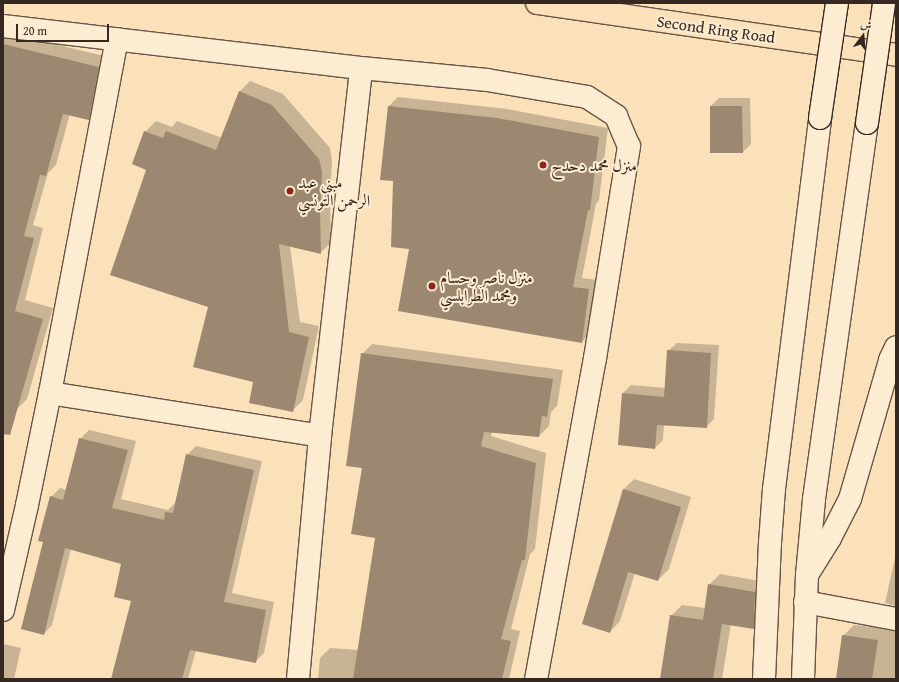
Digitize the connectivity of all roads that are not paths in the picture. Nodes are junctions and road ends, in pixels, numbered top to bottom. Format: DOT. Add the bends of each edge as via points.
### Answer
graph roads {
  1 [pos="536,3"];
  2 [pos="837,3"];
  3 [pos="884,3"];
  4 [pos="3,26"];
  5 [pos="117,39"];
  6 [pos="896,55"];
  7 [pos="361,68"];
  8 [pos="896,347"];
  9 [pos="50,393"];
  10 [pos="320,436"];
  11 [pos="806,575"];
  12 [pos="805,602"];
  13 [pos="3,610"];
  14 [pos="896,619"];
  15 [pos="298,679"];
  16 [pos="536,679"];
  17 [pos="764,679"];
  18 [pos="803,679"];
  1 -- 6 [label="highway, Second Ring Road"];
  2 -- 17 [label="street, bridge" via="820,118 774,489"];
  3 -- 11 [label="street, bridge" via="814,498"];
  4 -- 5 [label="street"];
  5 -- 7 [label="street"];
  5 -- 9 [label="street"];
  7 -- 10 [label="street"];
  7 -- 16 [label="street" via="487,80 587,97 616,116 629,146 595,358"];
  8 -- 11 [label="street" via="850,499 830,538"];
  9 -- 10 [label="street"];
  9 -- 13 [label="street"];
  10 -- 15 [label="street"];
  11 -- 12 [label="street"];
  12 -- 14 [label="street"];
  12 -- 18 [label="street"];
}
